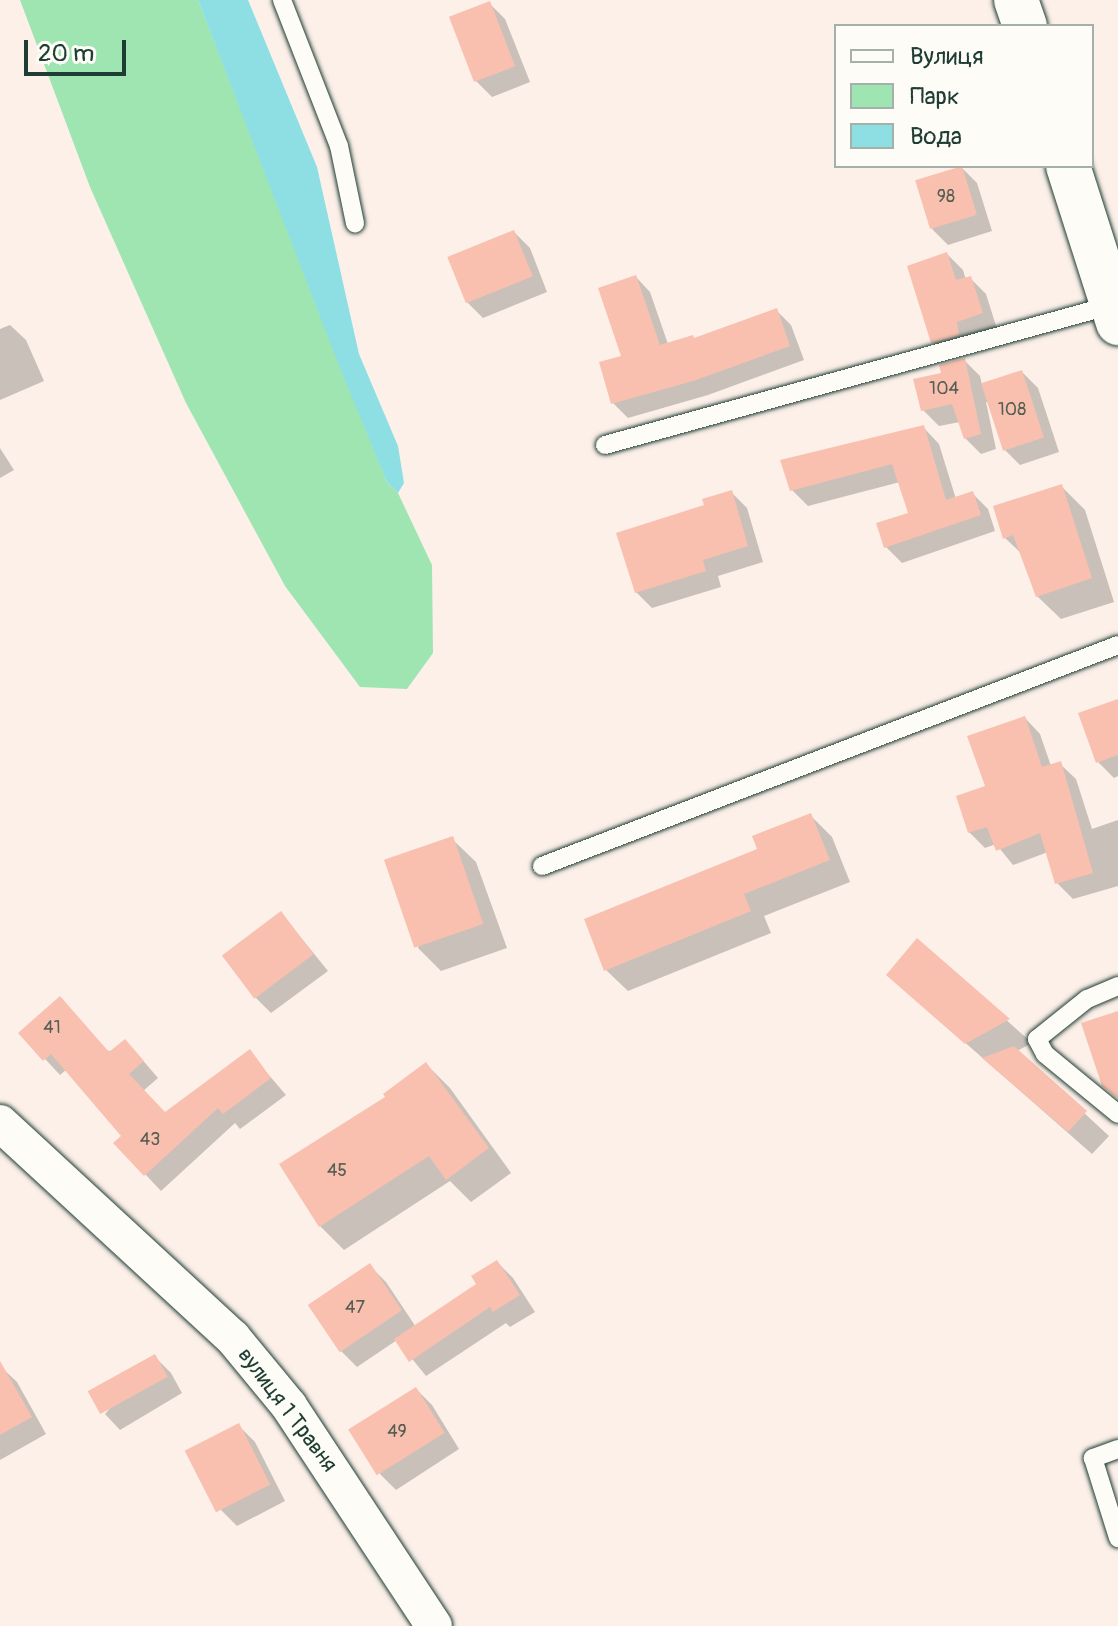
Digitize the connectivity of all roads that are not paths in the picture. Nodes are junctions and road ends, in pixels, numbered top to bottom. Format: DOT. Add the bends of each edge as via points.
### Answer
graph roads {
  1 [pos="282,0"];
  2 [pos="1016,0"];
  3 [pos="1024,24"];
  4 [pos="1069,168"];
  5 [pos="355,223"];
  6 [pos="1115,314"];
  7 [pos="605,445"];
  8 [pos="1118,645"];
  9 [pos="542,866"];
  10 [pos="1118,986"];
  11 [pos="1118,1114"];
  12 [pos="0,1123"];
  13 [pos="1118,1449"];
  14 [pos="1118,1538"];
  15 [pos="434,1626"];
  1 -- 5 [label="lane" via="339,146"];
  2 -- 3 [label="main road"];
  4 -- 6 [label="main road"];
  6 -- 7 [label="lane"];
  8 -- 9 [label="lane"];
  10 -- 11 [label="lane" via="1087,999 1037,1039 1045,1054"];
  12 -- 15 [label="street, вулиця 1 Травня" via="233,1338 289,1406"];
  13 -- 14 [label="lane" via="1093,1458"];
}
